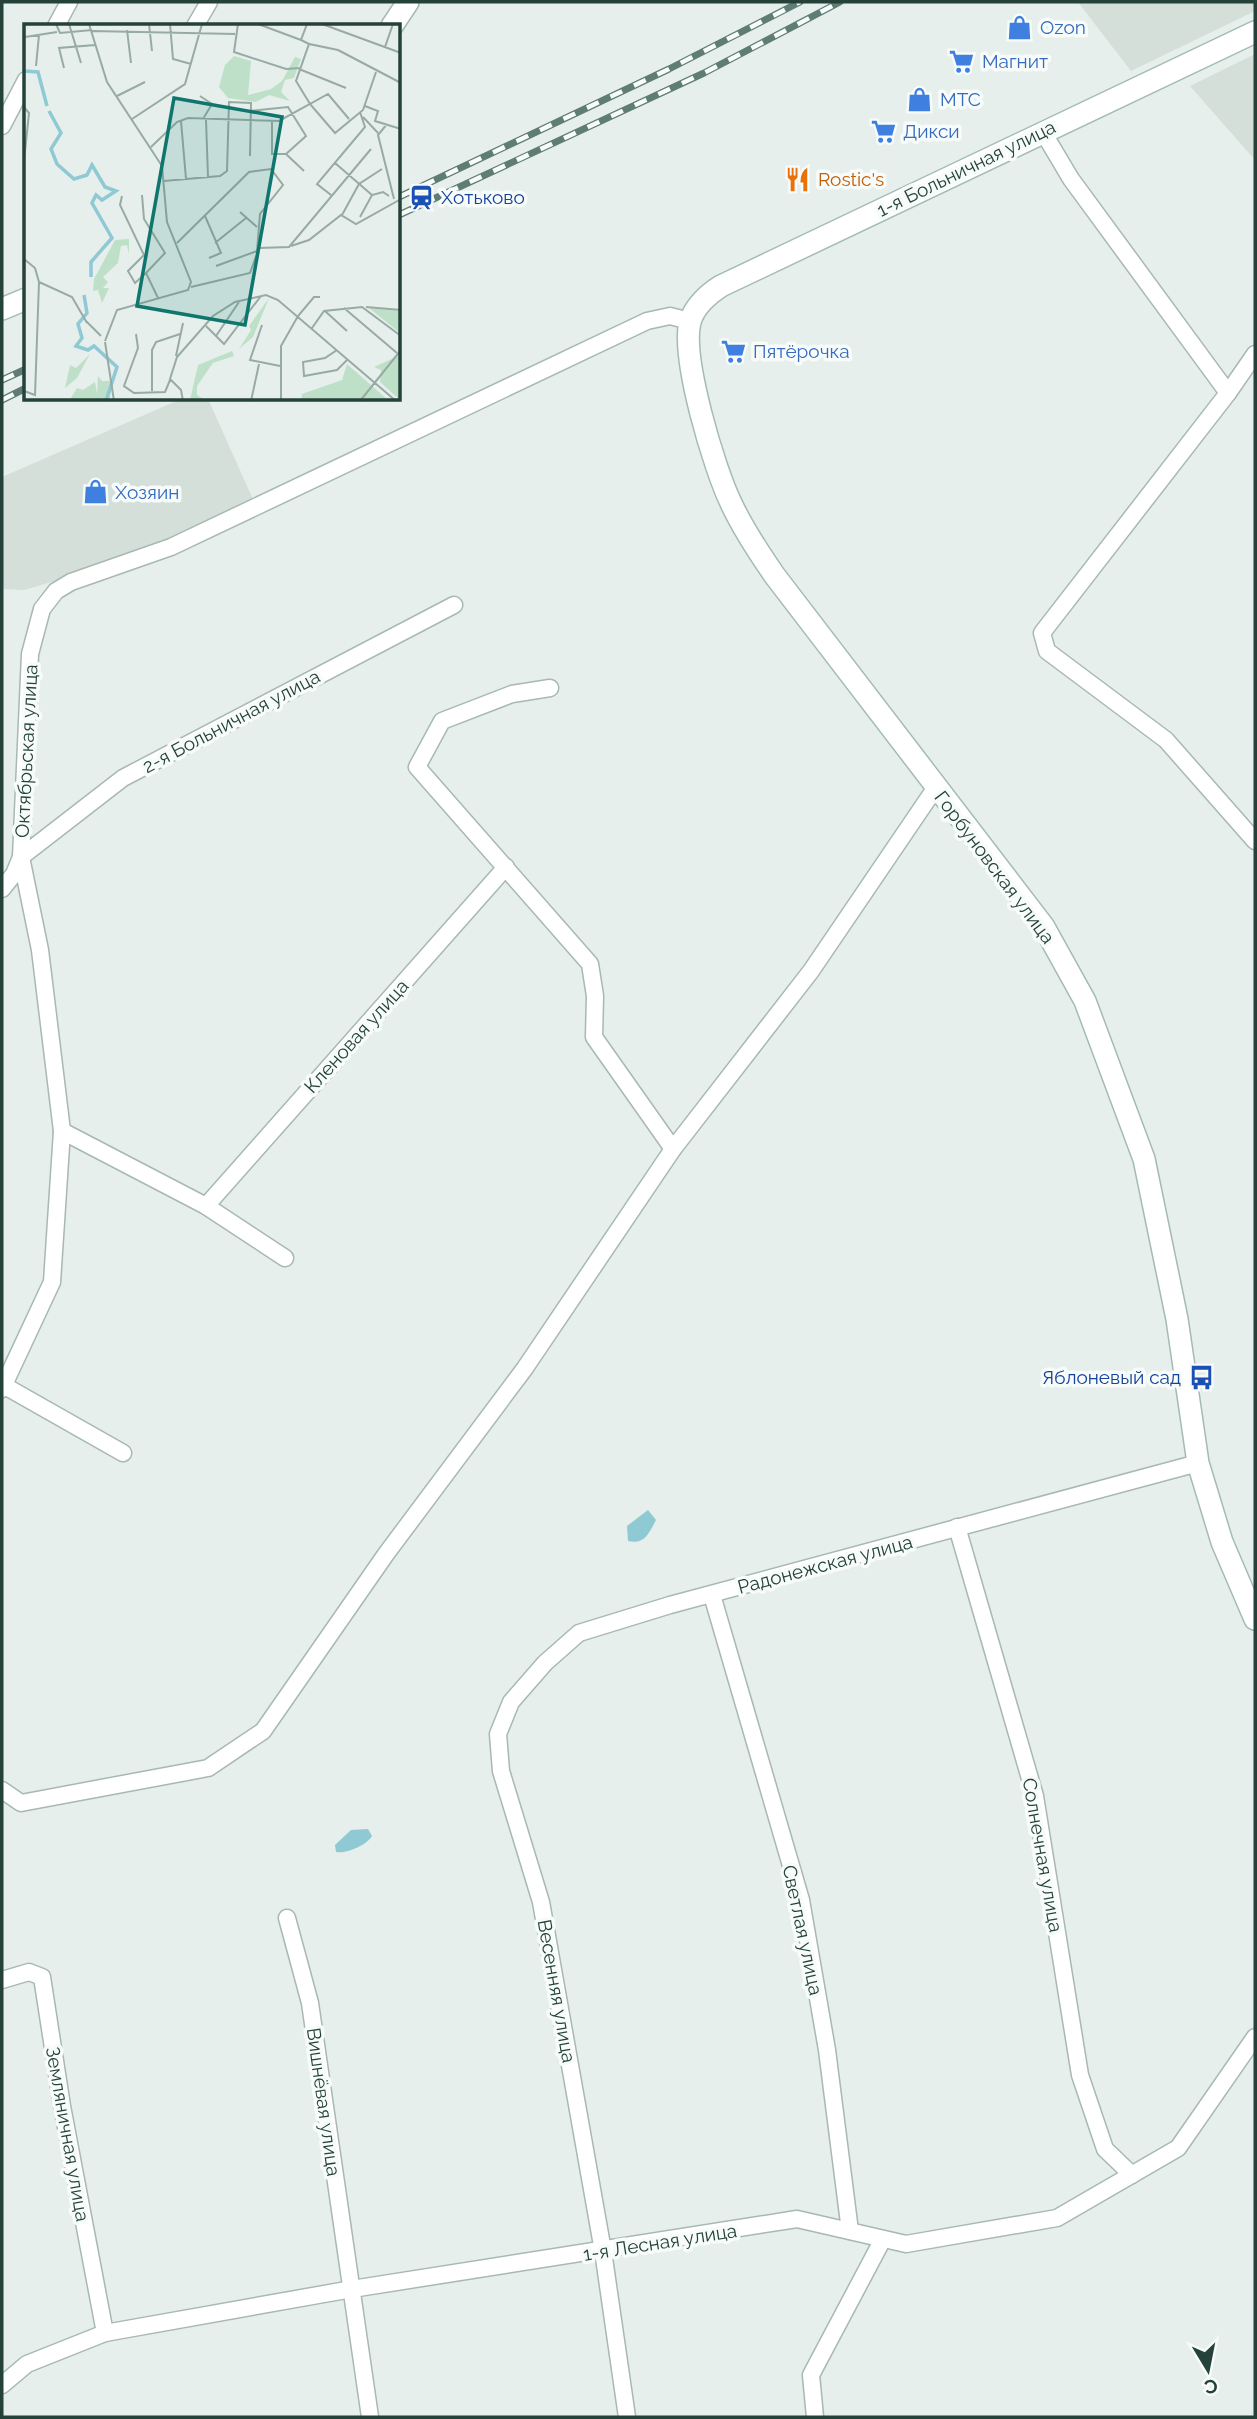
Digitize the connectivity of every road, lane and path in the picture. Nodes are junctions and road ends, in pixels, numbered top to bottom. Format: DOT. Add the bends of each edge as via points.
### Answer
graph roads {
  1 [pos="69,2"];
  2 [pos="209,2"];
  3 [pos="408,2"];
  4 [pos="56,24"];
  5 [pos="196,24"];
  6 [pos="393,24"];
  7 [pos="1255,32"];
  8 [pos="24,84"];
  9 [pos="2,126"];
  10 [pos="1043,132"];
  11 [pos="24,300"];
  12 [pos="2,309"];
  13 [pos="691,321"];
  14 [pos="1255,354"];
  15 [pos="1228,393"];
  16 [pos="454,605"];
  17 [pos="550,688"];
  18 [pos="936,787"];
  19 [pos="1255,841"];
  20 [pos="21,857"];
  21 [pos="506,867"];
  22 [pos="2,889"];
  23 [pos="62,1131"];
  24 [pos="673,1149"];
  25 [pos="206,1206"];
  26 [pos="285,1258"];
  27 [pos="2,1387"];
  28 [pos="123,1453"];
  29 [pos="1199,1463"];
  30 [pos="957,1527"];
  31 [pos="712,1595"];
  32 [pos="1255,1619"];
  33 [pos="498,1734"];
  34 [pos="2,1790"];
  35 [pos="287,1918"];
  36 [pos="2,1980"];
  37 [pos="1255,2037"];
  38 [pos="1132,2175"];
  39 [pos="850,2231"];
  40 [pos="883,2239"];
  41 [pos="603,2251"];
  42 [pos="352,2289"];
  43 [pos="105,2333"];
  44 [pos="2,2385"];
  45 [pos="370,2417"];
  46 [pos="627,2417"];
  47 [pos="815,2417"];
  1 -- 4 [label="street"];
  2 -- 5 [label="street"];
  3 -- 6 [label="main road"];
  7 -- 10 [label="main road, 1-я Больничная улица"];
  8 -- 9 [label="street"];
  10 -- 13 [label="main road, 1-я Больничная улица" via="721,286 703,300"];
  10 -- 15 [label="street" via="1071,179"];
  11 -- 12 [label="main road"];
  13 -- 18 [label="main road, Горбуновская улица" via="690,350 702,411 741,524 775,576"];
  13 -- 20 [label="street, Октябрьская улица" via="670,316 647,321 171,547 71,582 56,592 42,609 29,664"];
  14 -- 15 [label="street"];
  15 -- 19 [label="street" via="1042,633 1047,651 1166,740"];
  16 -- 20 [label="street, 2-я Больничная улица" via="123,778"];
  17 -- 21 [label="street" via="512,694 442,721 417,767"];
  18 -- 24 [label="street" via="811,971"];
  18 -- 29 [label="main road, Горбуновская улица" via="1044,927 1085,1001 1144,1159 1177,1319"];
  20 -- 22 [label="street, Октябрьская улица" via="15,874"];
  20 -- 23 [label="street" via="40,950"];
  21 -- 24 [label="street" via="590,964 594,1037"];
  21 -- 25 [label="street, Кленовая улица"];
  23 -- 25 [label="street"];
  23 -- 27 [label="street" via="52,1282"];
  24 -- 34 [label="street" via="525,1368 386,1554 263,1731 208,1768 21,1802"];
  25 -- 26 [label="street"];
  27 -- 28 [label="street"];
  29 -- 30 [label="street, Радонежская улица"];
  29 -- 32 [label="main road, Горбуновская улица" via="1222,1542"];
  30 -- 31 [label="street, Радонежская улица"];
  30 -- 38 [label="street, Солнечная улица" via="1035,1796 1080,2075 1105,2148"];
  31 -- 33 [label="street, Радонежская улица" via="579,1633 511,1702"];
  31 -- 39 [label="street, Светлая улица" via="801,1900 827,2050"];
  33 -- 41 [label="street, Весенняя улица" via="501,1770 541,1902"];
  35 -- 42 [label="street, Вишнёвая улица" via="310,2003"];
  36 -- 43 [label="street, Земляничная улица" via="29,1972 42,1977"];
  37 -- 38 [label="street, 1-я Лесная улица" via="1178,2148"];
  38 -- 40 [label="street, 1-я Лесная улица" via="1057,2218 906,2244"];
  39 -- 40 [label="street, 1-я Лесная улица"];
  39 -- 41 [label="street, 1-я Лесная улица" via="797,2219"];
  40 -- 47 [label="street" via="811,2375"];
  41 -- 42 [label="street, 1-я Лесная улица"];
  41 -- 46 [label="street, Весенняя улица"];
  42 -- 43 [label="street, 1-я Лесная улица"];
  42 -- 45 [label="street, Вишнёвая улица"];
  43 -- 44 [label="street, 1-я Лесная улица" via="27,2364"];
}
